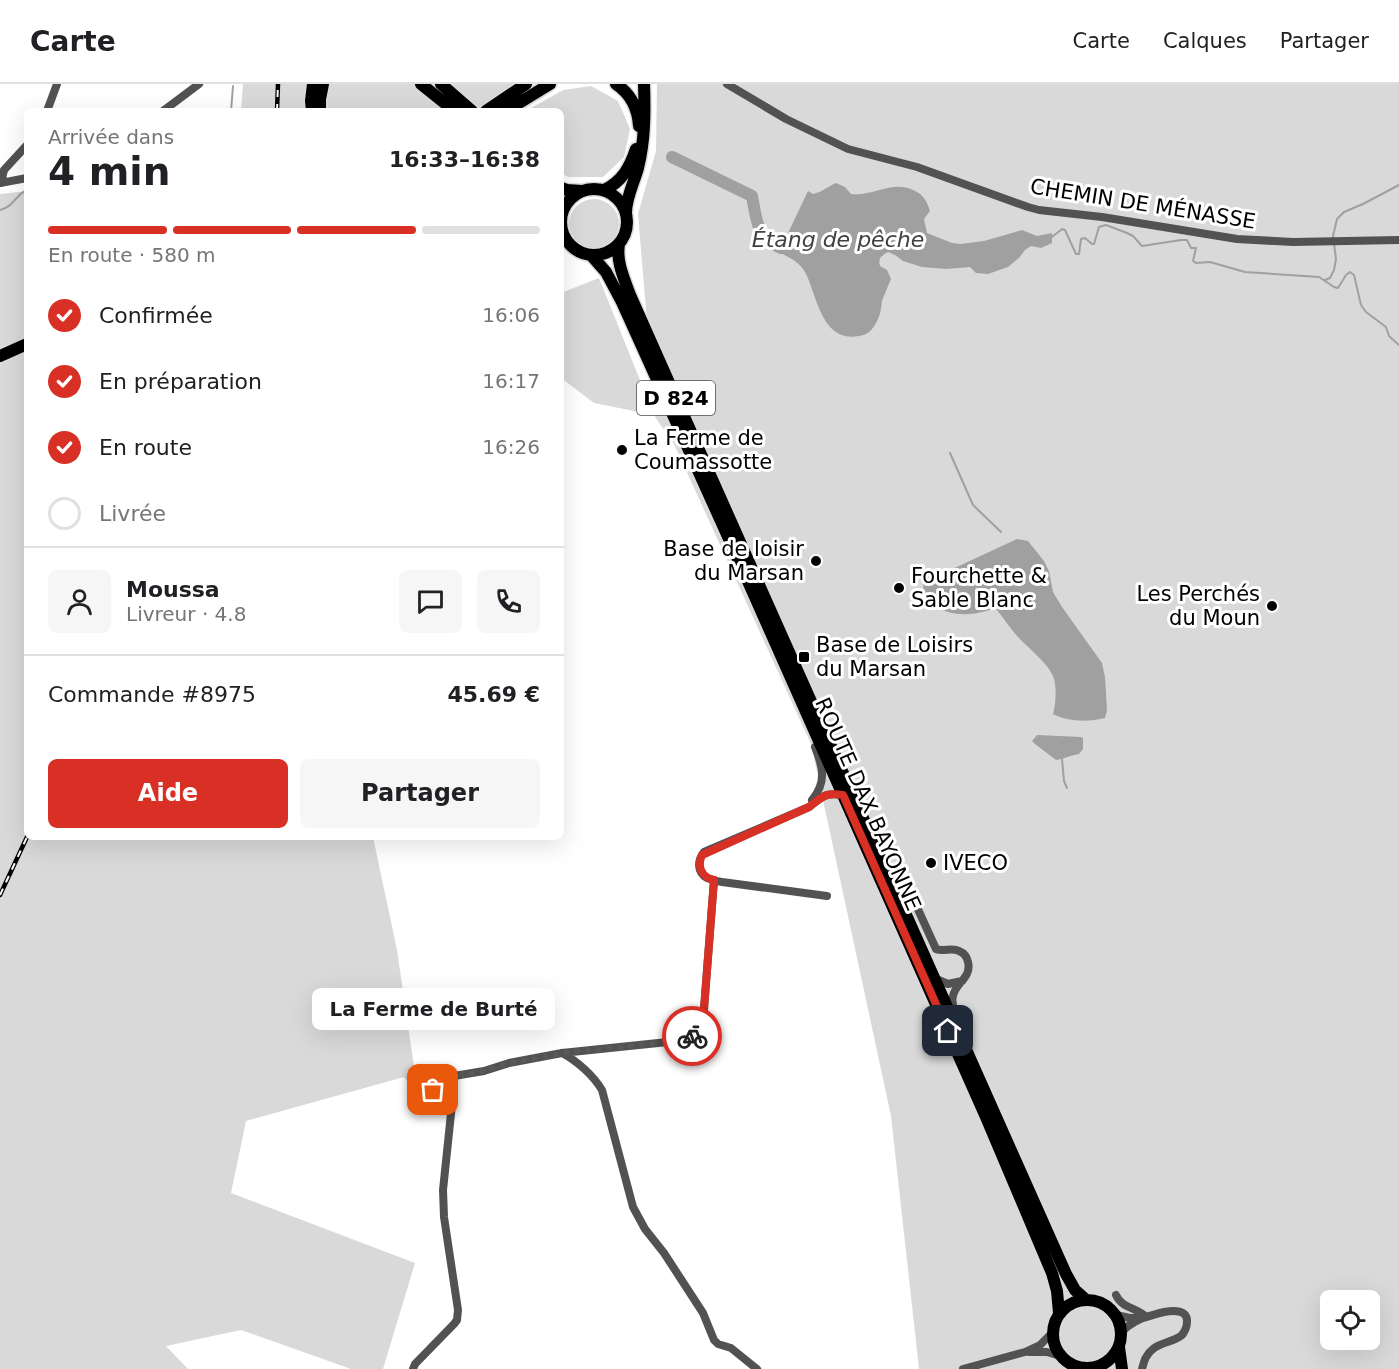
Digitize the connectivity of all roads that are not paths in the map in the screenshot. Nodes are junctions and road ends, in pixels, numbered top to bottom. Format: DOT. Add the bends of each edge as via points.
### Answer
graph roads {
  1 [pos="57,84"];
  2 [pos="199,84"];
  3 [pos="421,84"];
  4 [pos="430,84"];
  5 [pos="441,84"];
  6 [pos="526,84"];
  7 [pos="550,84"];
  8 [pos="616,84"];
  9 [pos="644,84"];
  10 [pos="727,84"];
  11 [pos="320,85"];
  12 [pos="535,87"];
  13 [pos="48,108"];
  14 [pos="167,108"];
  15 [pos="312,108"];
  16 [pos="320,108"];
  17 [pos="452,108"];
  18 [pos="456,108"];
  19 [pos="469,108"];
  20 [pos="498,108"];
  21 [pos="499,108"];
  22 [pos="24,148"];
  23 [pos="24,179"];
  24 [pos="0,183"];
  25 [pos="564,189"];
  26 [pos="604,190"];
  27 [pos="582,191"];
  28 [pos="564,209"];
  29 [pos="626,214"];
  30 [pos="564,233"];
  31 [pos="1399,240"];
  32 [pos="619,244"];
  33 [pos="591,255"];
  34 [pos="24,345"];
  35 [pos="24,351"];
  36 [pos="0,356"];
  37 [pos="0,363"];
  38 [pos="788,672"];
  39 [pos="843,795"];
  40 [pos="799,810"];
  41 [pos="714,880"];
  42 [pos="906,883"];
  43 [pos="827,896"];
  44 [pos="934,978"];
  45 [pos="964,981"];
  46 [pos="562,1053"];
  47 [pos="447,1080"];
  48 [pos="984,1089"];
  49 [pos="433,1090"];
  50 [pos="1116,1295"];
  51 [pos="1085,1299"];
  52 [pos="1059,1313"];
  53 [pos="1116,1315"];
  54 [pos="1146,1317"];
  55 [pos="1052,1333"];
  56 [pos="1121,1334"];
  57 [pos="1119,1347"];
  58 [pos="1025,1352"];
  59 [pos="1060,1356"];
  60 [pos="992,1366"];
  61 [pos="1092,1368"];
  62 [pos="413,1369"];
  63 [pos="757,1369"];
  64 [pos="963,1369"];
  65 [pos="1122,1369"];
  66 [pos="1142,1369"];
  1 -- 13 [label="street"];
  2 -- 14 [label="street"];
  3 -- 17 [label="main road"];
  4 -- 18 [label="main road"];
  5 -- 19 [label="main road"];
  6 -- 20 [label="main road"];
  7 -- 12 [label="main road"];
  8 -- 26 [label="main road" via="635,106 639,134 626,172"];
  9 -- 29 [label="main road" via="644,134"];
  10 -- 31 [label="street, CHEMIN DE MÉNASSE" via="848,149 917,166 1039,210 1237,239"];
  11 -- 15 [label="main road" via="312,93"];
  11 -- 16 [label="main road"];
  12 -- 21 [label="main road"];
  22 -- 24 [label="street" via="4,170"];
  23 -- 24 [label="street"];
  25 -- 27 [label="main road"];
  26 -- 27 [label="main road"];
  26 -- 29 [label="main road" via="618,199"];
  27 -- 28 [label="main road"];
  29 -- 32 [label="main road" via="626,230"];
  30 -- 33 [label="main road" via="575,249"];
  32 -- 33 [label="main road" via="603,254"];
  32 -- 44 [label="main road, D 824" via="620,268 630,295"];
  33 -- 38 [label="main road, ROUTE DAX BAYONNE / D 824" via="606,272 622,302"];
  34 -- 36 [label="main road"];
  35 -- 37 [label="main road"];
  38 -- 39 [label="main road, ROUTE DAX BAYONNE / D 824"];
  38 -- 40 [label="street" via="823,769 815,796"];
  39 -- 40 [label="street" via="826,794"];
  39 -- 52 [label="main road, ROUTE DAX BAYONNE / D 824" via="1030,1219 1052,1273"];
  40 -- 41 [label="street" via="704,852 699,866 706,877"];
  41 -- 43 [label="street"];
  41 -- 46 [label="street" via="703,1022 698,1031 687,1040"];
  42 -- 45 [label="street" via="936,949 956,949 964,954 969,968"];
  44 -- 45 [label="street" via="948,984"];
  44 -- 48 [label="main road, D 824"];
  45 -- 48 [label="street" via="954,992 954,1007"];
  46 -- 47 [label="street"];
  46 -- 63 [label="street" via="602,1090 633,1206 703,1312 711,1336"];
  47 -- 49 [label="street"];
  47 -- 62 [label="street" via="452,1104 444,1216 457,1320"];
  48 -- 51 [label="main road, D 824" via="1066,1274"];
  50 -- 54 [label="street" via="1125,1306"];
  51 -- 52 [label="main road"];
  51 -- 53 [label="main road" via="1097,1300"];
  52 -- 55 [label="main road"];
  53 -- 54 [label="street"];
  53 -- 56 [label="main road"];
  54 -- 56 [label="street"];
  54 -- 66 [label="street" via="1177,1311 1186,1316 1187,1323 1181,1335 1149,1352"];
  55 -- 58 [label="street"];
  55 -- 59 [label="main road"];
  56 -- 57 [label="main road"];
  57 -- 61 [label="main road" via="1110,1359"];
  57 -- 65 [label="main road"];
  58 -- 59 [label="street"];
  58 -- 60 [label="street"];
  59 -- 61 [label="main road" via="1074,1366"];
  60 -- 64 [label="street"];
}
